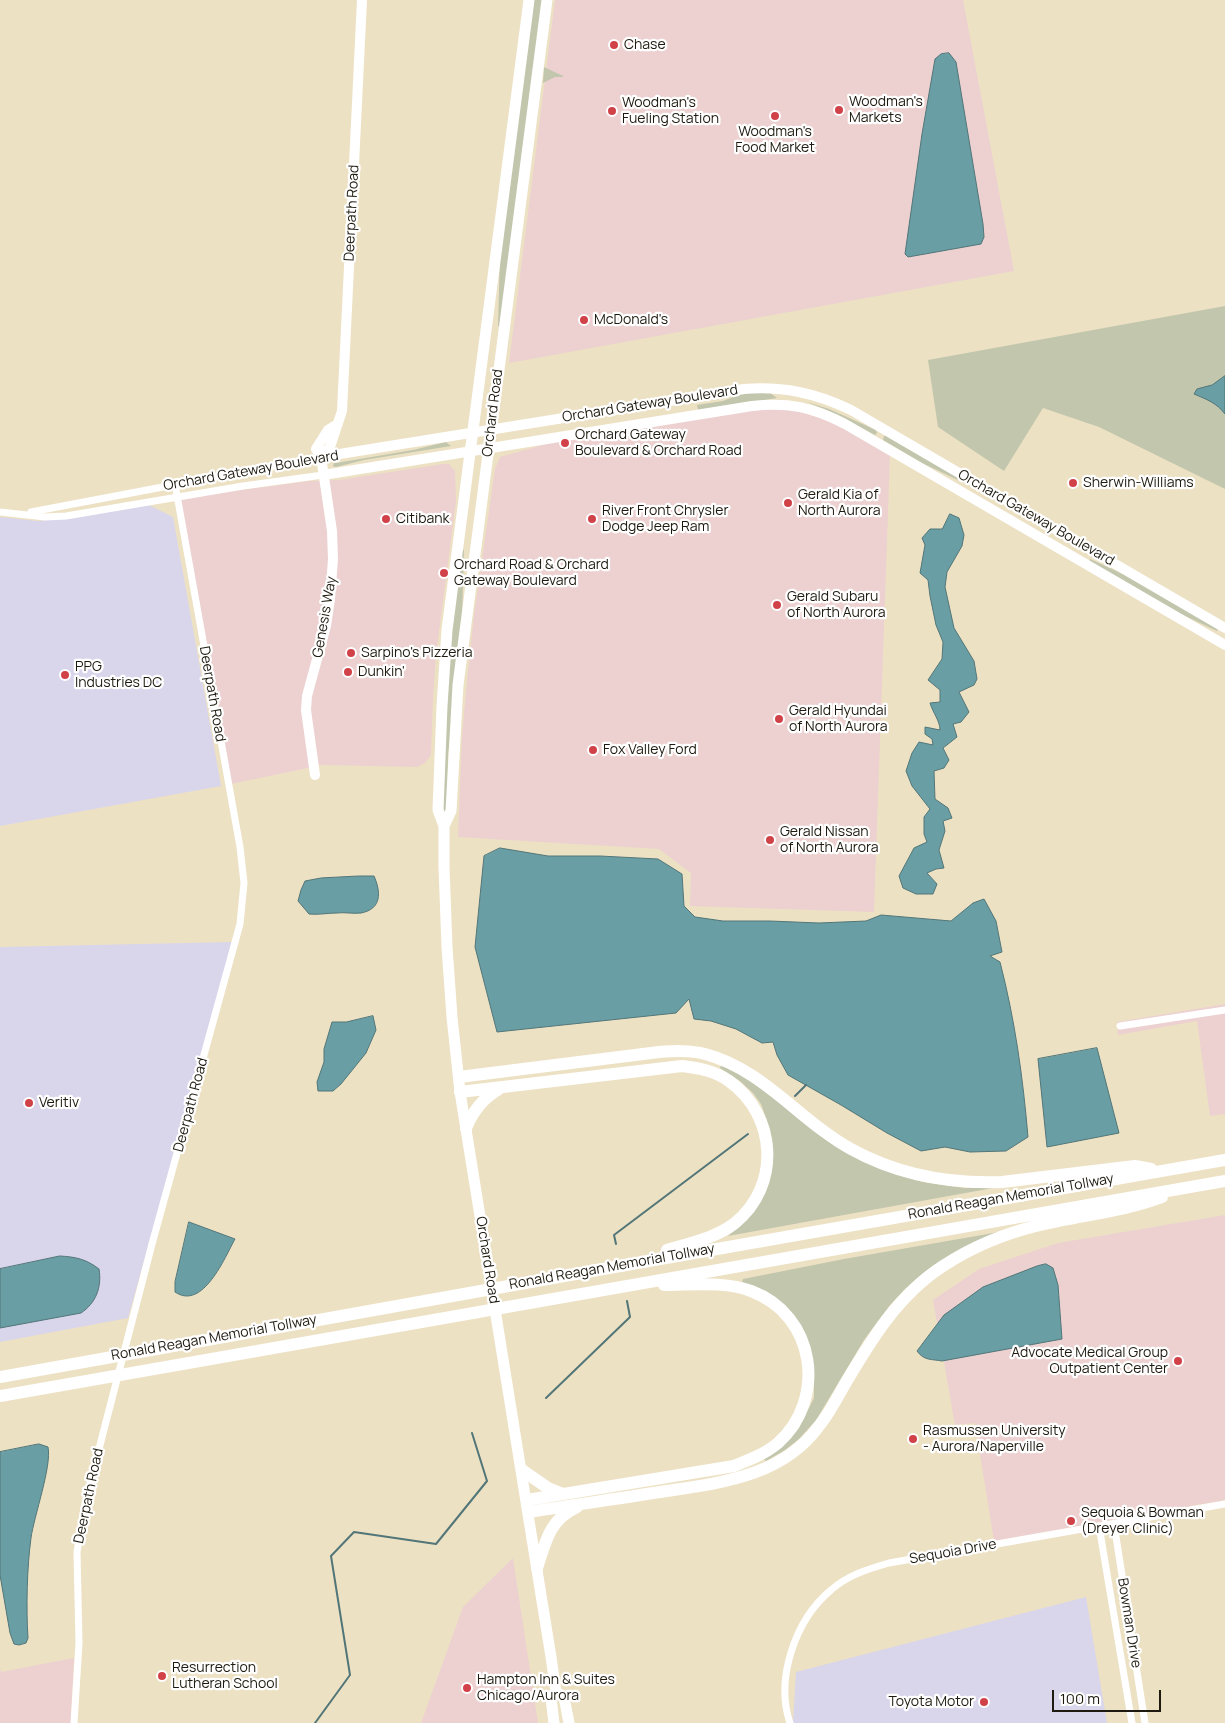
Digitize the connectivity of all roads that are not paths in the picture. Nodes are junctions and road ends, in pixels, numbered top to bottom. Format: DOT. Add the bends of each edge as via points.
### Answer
graph roads {
  1 [pos="362,0"];
  2 [pos="529,0"];
  3 [pos="547,0"];
  4 [pos="491,429"];
  5 [pos="472,433"];
  6 [pos="488,448"];
  7 [pos="470,451"];
  8 [pos="321,457"];
  9 [pos="323,475"];
  10 [pos="175,484"];
  11 [pos="177,497"];
  12 [pos="0,512"];
  13 [pos="20,514"];
  14 [pos="1225,628"];
  15 [pos="1225,645"];
  16 [pos="315,775"];
  17 [pos="444,826"];
  18 [pos="1225,1010"];
  19 [pos="1120,1026"];
  20 [pos="459,1077"];
  21 [pos="505,1086"];
  22 [pos="460,1092"];
  23 [pos="466,1128"];
  24 [pos="1225,1160"];
  25 [pos="1161,1171"];
  26 [pos="1225,1181"];
  27 [pos="1190,1187"];
  28 [pos="620,1266"];
  29 [pos="634,1285"];
  30 [pos="0,1377"];
  31 [pos="0,1396"];
  32 [pos="522,1470"];
  33 [pos="563,1494"];
  34 [pos="1225,1504"];
  35 [pos="581,1505"];
  36 [pos="528,1506"];
  37 [pos="1114,1524"];
  38 [pos="1099,1526"];
  39 [pos="537,1568"];
  40 [pos="556,1692"];
  41 [pos="74,1723"];
  42 [pos="554,1723"];
  43 [pos="569,1723"];
  44 [pos="790,1723"];
  45 [pos="1132,1723"];
  46 [pos="1145,1723"];
  1 -- 8 [label="street, Deerpath Road" via="342,412 330,447"];
  2 -- 5 [label="main road, Orchard Road"];
  3 -- 4 [label="main road, Orchard Road"];
  4 -- 5 [label="street, Orchard Gateway Boulevard"];
  4 -- 6 [label="main road, Orchard Road"];
  4 -- 14 [label="street, Orchard Gateway Boulevard" via="744,389 781,388 813,394 858,414"];
  5 -- 7 [label="main road, Orchard Road"];
  5 -- 8 [label="street, Orchard Gateway Boulevard"];
  6 -- 7 [label="street, Orchard Gateway Boulevard"];
  6 -- 15 [label="street, Orchard Gateway Boulevard" via="752,406 790,404 810,408 846,424"];
  6 -- 17 [label="main road, Orchard Road" via="458,685 451,811"];
  7 -- 9 [label="street, Orchard Gateway Boulevard"];
  7 -- 17 [label="main road, Orchard Road" via="447,630 442,697 438,810"];
  8 -- 9 [label="street, Genesis Way"];
  8 -- 10 [label="street, Orchard Gateway Boulevard"];
  9 -- 11 [label="street, Orchard Gateway Boulevard"];
  9 -- 16 [label="street, Genesis Way" via="333,560 326,626 307,696"];
  10 -- 11 [label="street, Deerpath Road"];
  10 -- 13 [label="street, Orchard Gateway Boulevard"];
  11 -- 13 [label="street, Orchard Gateway Boulevard" via="66,516"];
  11 -- 41 [label="street, Deerpath Road" via="244,883 240,924 85,1503 77,1552 79,1643"];
  12 -- 13 [label="street, Orchard Gateway Boulevard"];
  17 -- 20 [label="main road, Orchard Road" via="447,947"];
  18 -- 19 [label="street"];
  20 -- 22 [label="main road, Orchard Road"];
  20 -- 25 [label="highway" via="672,1051 704,1054 732,1064 759,1081 850,1149 915,1175 980,1183 1135,1166"];
  21 -- 22 [label="highway"];
  21 -- 23 [label="highway" via="484,1099"];
  21 -- 28 [label="highway" via="682,1066 717,1074 740,1090 756,1109 768,1143 768,1166 760,1191 746,1213 720,1232"];
  22 -- 23 [label="main road, Orchard Road"];
  23 -- 32 [label="main road, Orchard Road"];
  24 -- 25 [label="highway, Ronald Reagan Memorial Tollway"];
  25 -- 28 [label="highway, Ronald Reagan Memorial Tollway"];
  26 -- 27 [label="highway, Ronald Reagan Memorial Tollway"];
  27 -- 29 [label="highway, Ronald Reagan Memorial Tollway"];
  27 -- 35 [label="highway" via="1142,1204 1039,1225 1004,1236 941,1267 905,1298 879,1328 820,1426 795,1450 770,1466 727,1482"];
  28 -- 30 [label="highway, Ronald Reagan Memorial Tollway"];
  29 -- 31 [label="highway, Ronald Reagan Memorial Tollway"];
  29 -- 33 [label="highway" via="739,1287 770,1301 789,1318 804,1345 809,1361 805,1402 777,1444 734,1466"];
  32 -- 33 [label="highway"];
  32 -- 36 [label="main road, Orchard Road"];
  33 -- 36 [label="highway"];
  34 -- 37 [label="street, Sequoia Drive"];
  35 -- 36 [label="highway"];
  35 -- 39 [label="highway" via="555,1522"];
  36 -- 39 [label="main road, Orchard Road"];
  37 -- 38 [label="street, Sequoia Drive"];
  37 -- 46 [label="street, Bowman Drive"];
  38 -- 44 [label="street, Sequoia Drive" via="889,1562 860,1571 831,1590 803,1626 790,1655 784,1697"];
  38 -- 45 [label="street, Bowman Drive"];
  39 -- 40 [label="main road, Orchard Road"];
  40 -- 42 [label="main road, Orchard Road" via="551,1698"];
  40 -- 43 [label="main road, Orchard Road" via="564,1697"];
}
